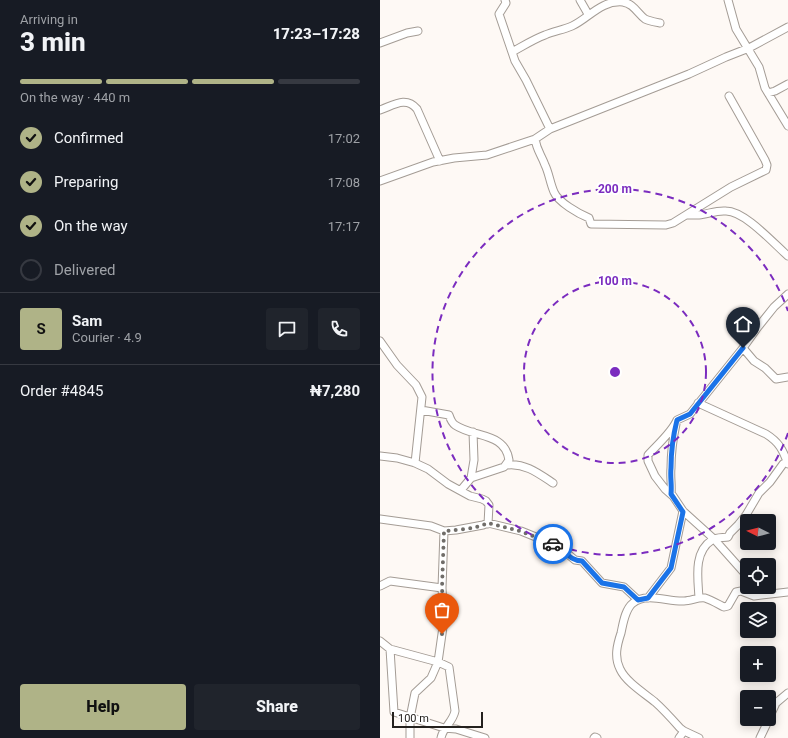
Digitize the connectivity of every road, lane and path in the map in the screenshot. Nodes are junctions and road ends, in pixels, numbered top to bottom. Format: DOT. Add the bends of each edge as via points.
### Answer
graph roads {
  1 [pos="505,0"];
  2 [pos="580,0"];
  3 [pos="728,0"];
  4 [pos="588,14"];
  5 [pos="660,23"];
  6 [pos="788,27"];
  7 [pos="418,31"];
  8 [pos="380,43"];
  9 [pos="749,48"];
  10 [pos="512,52"];
  11 [pos="788,84"];
  12 [pos="768,93"];
  13 [pos="729,96"];
  14 [pos="380,110"];
  15 [pos="788,126"];
  16 [pos="550,129"];
  17 [pos="535,139"];
  18 [pos="440,161"];
  19 [pos="380,181"];
  20 [pos="686,215"];
  21 [pos="788,256"];
  22 [pos="788,294"];
  23 [pos="380,341"];
  24 [pos="743,348"];
  25 [pos="788,377"];
  26 [pos="698,403"];
  27 [pos="421,410"];
  28 [pos="677,420"];
  29 [pos="473,432"];
  30 [pos="380,456"];
  31 [pos="415,463"];
  32 [pos="506,465"];
  33 [pos="786,465"];
  34 [pos="471,478"];
  35 [pos="553,483"];
  36 [pos="461,490"];
  37 [pos="671,494"];
  38 [pos="683,512"];
  39 [pos="380,519"];
  40 [pos="488,524"];
  41 [pos="444,531"];
  42 [pos="714,539"];
  43 [pos="740,568"];
  44 [pos="380,586"];
  45 [pos="442,588"];
  46 [pos="740,591"];
  47 [pos="788,592"];
  48 [pos="776,593"];
  49 [pos="749,594"];
  50 [pos="764,594"];
  51 [pos="648,598"];
  52 [pos="699,598"];
  53 [pos="638,600"];
  54 [pos="380,641"];
  55 [pos="390,649"];
  56 [pos="438,662"];
  57 [pos="788,693"];
  58 [pos="776,703"];
  59 [pos="410,718"];
  60 [pos="766,726"];
  61 [pos="444,728"];
  62 [pos="684,731"];
  63 [pos="410,738"];
  64 [pos="441,738"];
  65 [pos="486,738"];
  66 [pos="678,738"];
  67 [pos="699,738"];
  68 [pos="760,738"];
  1 -- 10 [label="street" via="506,3 499,14"];
  2 -- 4 [label="street"];
  3 -- 9 [label="street" via="736,29"];
  4 -- 5 [label="street" via="608,3 624,2 634,7 645,19"];
  4 -- 10 [label="street" via="574,25 544,35"];
  6 -- 9 [label="street"];
  7 -- 8 [label="street"];
  9 -- 12 [label="street"];
  9 -- 16 [label="street"];
  10 -- 16 [label="street"];
  11 -- 12 [label="street"];
  12 -- 15 [label="street"];
  13 -- 20 [label="street" via="765,160 766,170 730,187"];
  14 -- 18 [label="street" via="402,102 412,103"];
  16 -- 17 [label="street"];
  17 -- 18 [label="street" via="487,155"];
  17 -- 20 [label="street" via="536,149 544,162 557,197 589,218 590,224 666,225"];
  18 -- 19 [label="street"];
  20 -- 21 [label="street" via="732,211 755,226"];
  22 -- 24 [label="street" via="762,322"];
  23 -- 27 [label="street" via="419,390 422,397"];
  24 -- 25 [label="street" via="776,379"];
  24 -- 26 [label="street"];
  26 -- 28 [label="street" via="690,414"];
  26 -- 33 [label="street" via="772,438 784,450"];
  27 -- 29 [label="street" via="448,415 454,425"];
  27 -- 31 [label="street"];
  28 -- 37 [label="street" via="670,470"];
  28 -- 37 [label="street" via="648,455 655,476"];
  29 -- 32 [label="street" via="499,441 508,455"];
  29 -- 34 [label="street" via="474,460"];
  30 -- 31 [label="street"];
  31 -- 36 [label="street"];
  32 -- 34 [label="street" via="504,468"];
  32 -- 35 [label="street" via="522,465"];
  33 -- 42 [label="street" via="759,493 746,515 728,537"];
  34 -- 36 [label="street"];
  36 -- 40 [label="street" via="486,501"];
  37 -- 38 [label="street"];
  38 -- 42 [label="street"];
  38 -- 51 [label="street" via="671,568"];
  39 -- 41 [label="street" via="424,525"];
  40 -- 41 [label="street"];
  40 -- 53 [label="street" via="520,531 558,546 575,560 582,561 602,583 624,587"];
  41 -- 45 [label="street"];
  42 -- 43 [label="street"];
  42 -- 52 [label="street" via="705,546 700,557"];
  44 -- 45 [label="street" via="390,581"];
  45 -- 56 [label="street" via="444,620"];
  46 -- 52 [label="street" via="736,592 728,606 724,607 706,598"];
  47 -- 48 [label="street"];
  49 -- 50 [label="street"];
  51 -- 52 [label="street" via="682,601"];
  51 -- 53 [label="street"];
  53 -- 62 [label="street" via="632,603 624,620 616,652 617,662 620,670 636,687"];
  54 -- 55 [label="street"];
  55 -- 56 [label="street"];
  55 -- 59 [label="street" via="394,712"];
  56 -- 59 [label="street" via="431,678 415,693"];
  56 -- 61 [label="street" via="449,667 454,698 454,716"];
  57 -- 58 [label="street"];
  59 -- 61 [label="street"];
  59 -- 63 [label="street"];
  60 -- 68 [label="street"];
  61 -- 64 [label="street"];
  61 -- 65 [label="street"];
  62 -- 66 [label="street"];
  62 -- 67 [label="street"];
}
